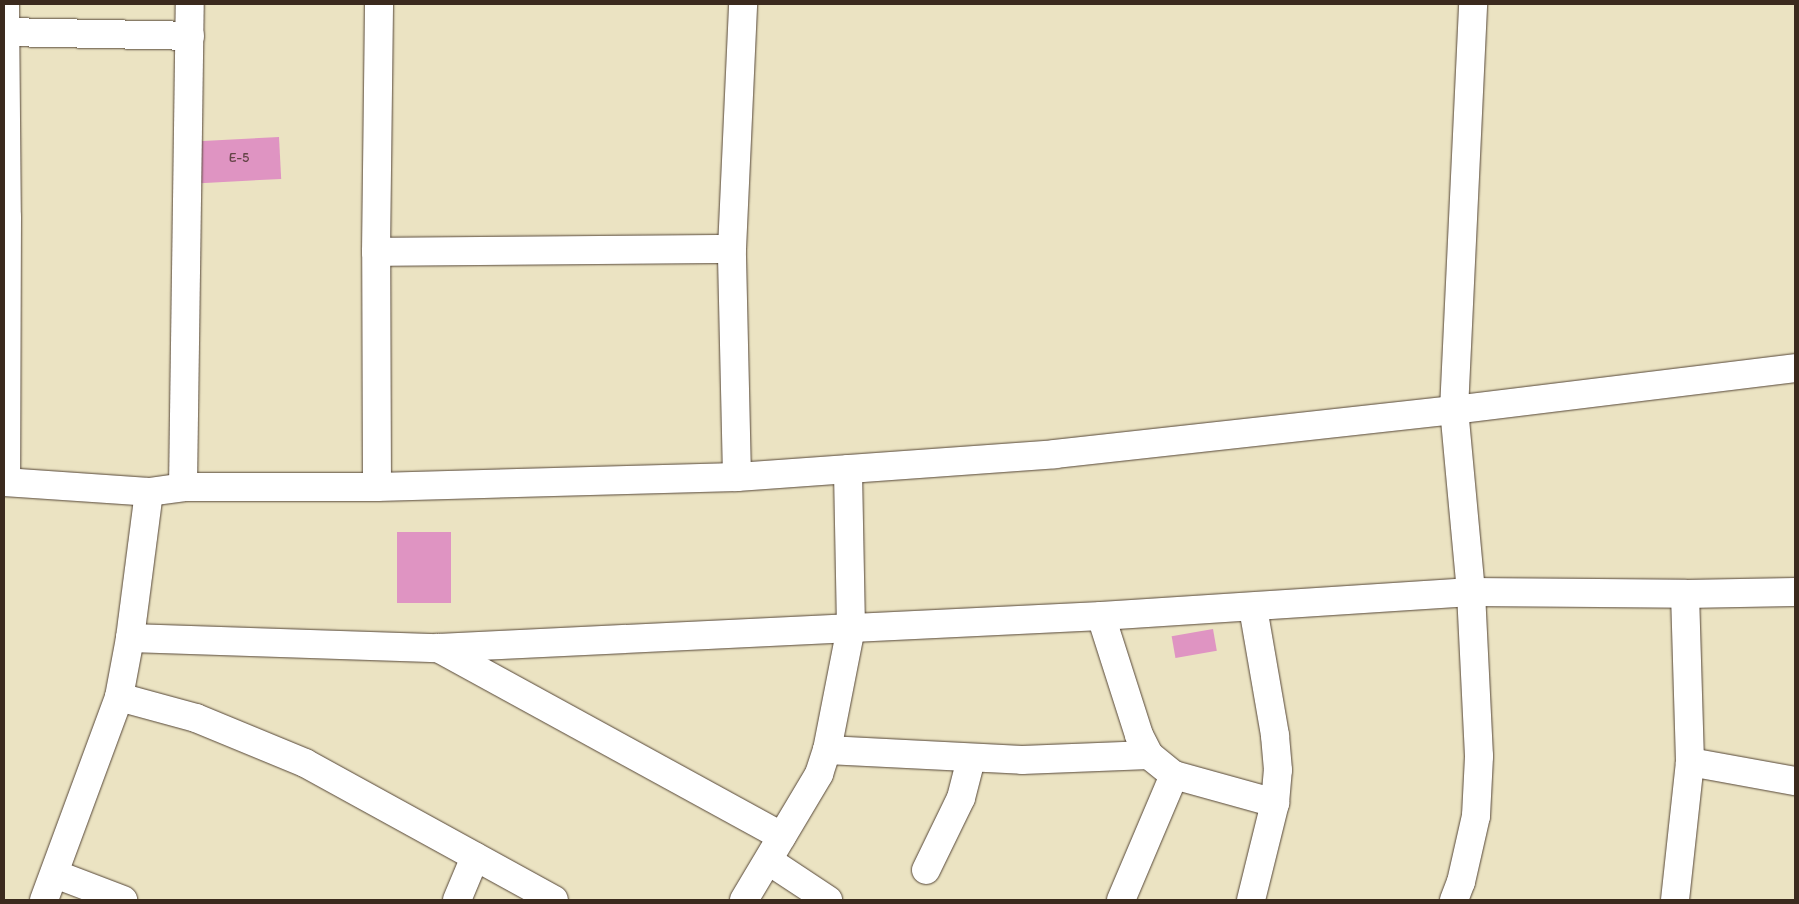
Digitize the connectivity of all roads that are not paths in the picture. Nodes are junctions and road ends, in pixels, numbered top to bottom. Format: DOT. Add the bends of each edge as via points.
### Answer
graph roads {
  1 [pos="5,4"];
  2 [pos="190,4"];
  3 [pos="379,4"];
  4 [pos="743,4"];
  5 [pos="1473,4"];
  6 [pos="4,32"];
  7 [pos="190,36"];
  8 [pos="6,217"];
  9 [pos="732,249"];
  10 [pos="376,252"];
  11 [pos="1795,368"];
  12 [pos="1454,410"];
  13 [pos="848,469"];
  14 [pos="737,477"];
  15 [pos="5,482"];
  16 [pos="183,487"];
  17 [pos="377,487"];
  18 [pos="149,492"];
  19 [pos="1471,592"];
  20 [pos="1795,592"];
  21 [pos="1685,594"];
  22 [pos="1253,607"];
  23 [pos="1100,616"];
  24 [pos="851,628"];
  25 [pos="130,638"];
  26 [pos="438,648"];
  27 [pos="119,697"];
  28 [pos="827,750"];
  29 [pos="1149,755"];
  30 [pos="970,759"];
  31 [pos="1690,762"];
  32 [pos="1174,775"];
  33 [pos="1795,781"];
  34 [pos="1276,803"];
  35 [pos="782,836"];
  36 [pos="475,857"];
  37 [pos="769,861"];
  38 [pos="926,870"];
  39 [pos="55,874"];
  40 [pos="44,900"];
  41 [pos="123,900"];
  42 [pos="457,900"];
  43 [pos="554,900"];
  44 [pos="744,900"];
  45 [pos="828,900"];
  46 [pos="1122,900"];
  47 [pos="1251,900"];
  48 [pos="1454,900"];
  49 [pos="1675,900"];
  1 -- 6 [label="street"];
  2 -- 7 [label="street"];
  3 -- 10 [label="street"];
  4 -- 9 [label="street"];
  5 -- 12 [label="street"];
  6 -- 7 [label="street"];
  6 -- 8 [label="street"];
  7 -- 16 [label="street"];
  8 -- 15 [label="street"];
  9 -- 10 [label="street"];
  9 -- 14 [label="street"];
  10 -- 17 [label="street"];
  11 -- 12 [label="street"];
  12 -- 13 [label="street" via="1055,454"];
  12 -- 19 [label="street"];
  13 -- 14 [label="street"];
  13 -- 24 [label="street"];
  14 -- 17 [label="street"];
  15 -- 18 [label="street"];
  16 -- 17 [label="street"];
  16 -- 18 [label="street"];
  18 -- 25 [label="street"];
  19 -- 21 [label="street"];
  19 -- 22 [label="street"];
  19 -- 48 [label="street" via="1479,756 1476,816"];
  20 -- 21 [label="street"];
  21 -- 31 [label="street"];
  22 -- 23 [label="street"];
  22 -- 34 [label="street" via="1275,735"];
  23 -- 24 [label="street"];
  23 -- 29 [label="street" via="1139,735"];
  24 -- 26 [label="street"];
  24 -- 28 [label="street"];
  25 -- 26 [label="street"];
  25 -- 27 [label="street"];
  26 -- 35 [label="street"];
  27 -- 36 [label="street" via="196,718 296,759"];
  27 -- 39 [label="street"];
  28 -- 30 [label="street"];
  28 -- 35 [label="street" via="819,774"];
  29 -- 30 [label="street"];
  29 -- 32 [label="street"];
  30 -- 38 [label="street" via="961,798"];
  31 -- 33 [label="street"];
  31 -- 49 [label="street"];
  32 -- 34 [label="street"];
  32 -- 46 [label="street"];
  34 -- 47 [label="street"];
  35 -- 37 [label="street"];
  36 -- 42 [label="street"];
  36 -- 43 [label="street"];
  37 -- 44 [label="street"];
  37 -- 45 [label="street"];
  39 -- 40 [label="street"];
  39 -- 41 [label="street"];
}
